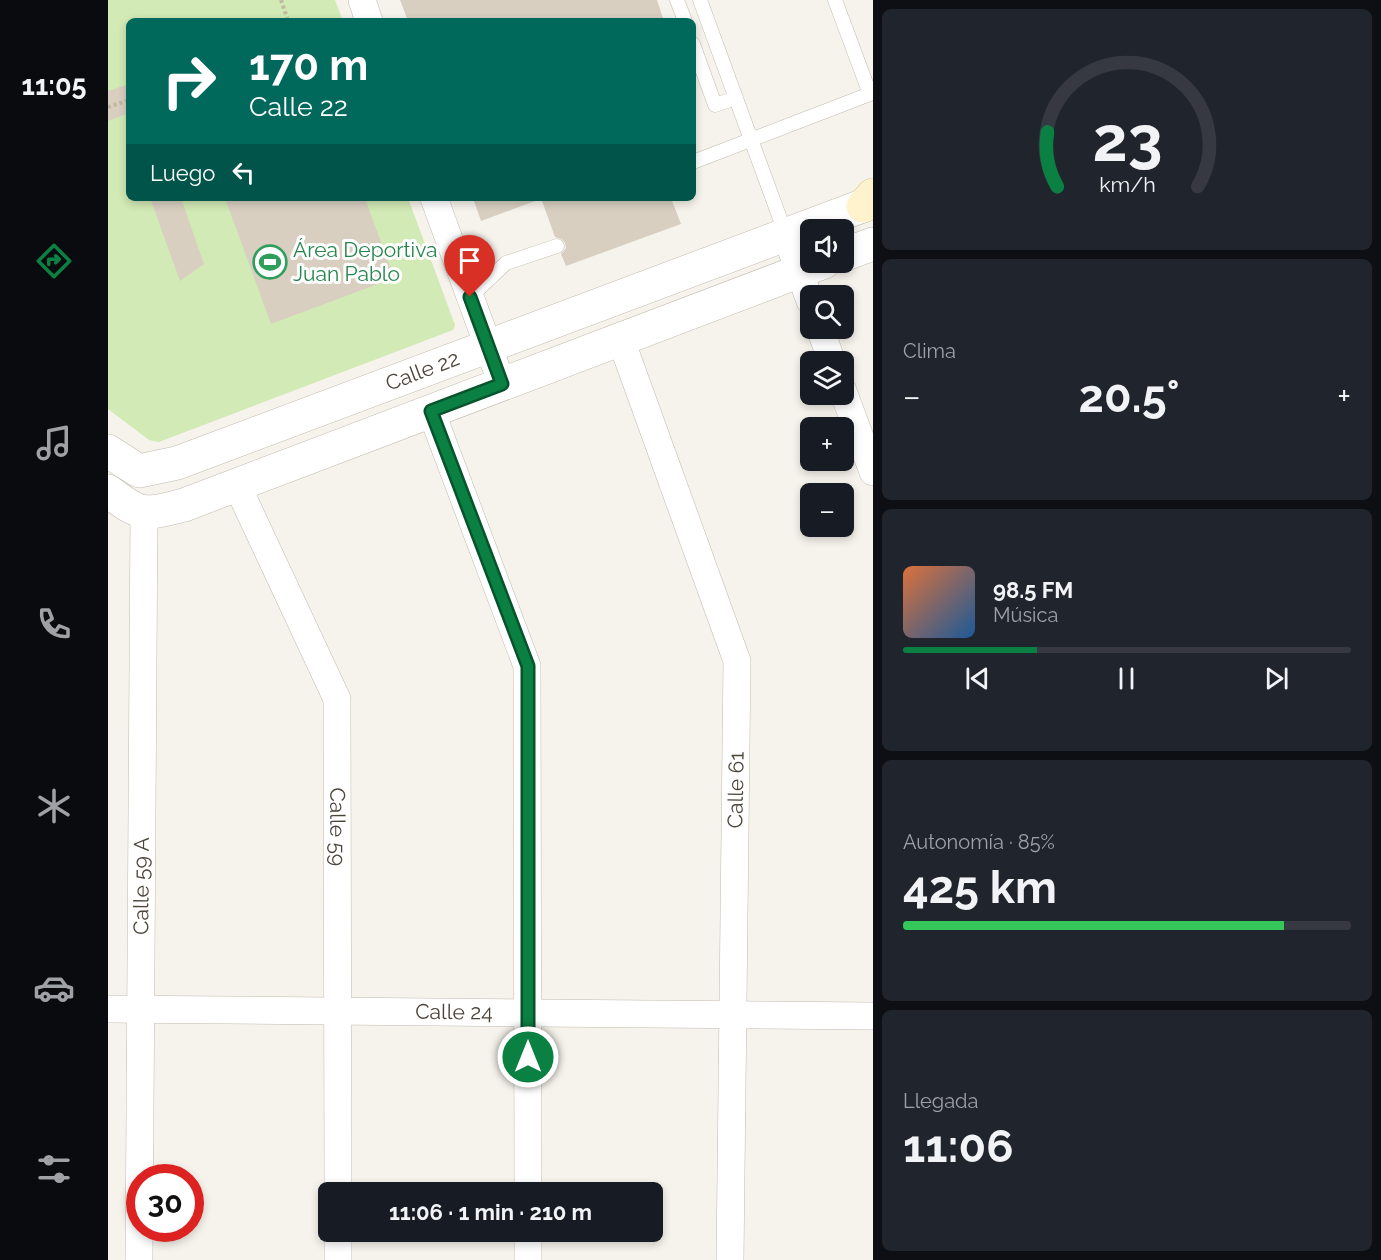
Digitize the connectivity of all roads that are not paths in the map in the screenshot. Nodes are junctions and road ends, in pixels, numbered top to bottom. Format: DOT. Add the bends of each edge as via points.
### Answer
graph roads {
  1 [pos="362,0"];
  2 [pos="677,0"];
  3 [pos="700,0"];
  4 [pos="835,0"];
  5 [pos="368,18"];
  6 [pos="684,18"];
  7 [pos="696,52"];
  8 [pos="736,98"];
  9 [pos="751,139"];
  10 [pos="696,161"];
  11 [pos="435,201"];
  12 [pos="869,201"];
  13 [pos="786,235"];
  14 [pos="873,244"];
  15 [pos="557,246"];
  16 [pos="854,251"];
  17 [pos="811,278"];
  18 [pos="470,297"];
  19 [pos="621,339"];
  20 [pos="488,346"];
  21 [pos="502,384"];
  22 [pos="848,405"];
  23 [pos="431,411"];
  24 [pos="108,451"];
  25 [pos="873,472"];
  26 [pos="237,485"];
  27 [pos="108,491"];
  28 [pos="144,512"];
  29 [pos="108,1009"];
  30 [pos="141,1009"];
  31 [pos="337,1010"];
  32 [pos="528,1012"];
  33 [pos="733,1014"];
  34 [pos="873,1016"];
  35 [pos="338,1182"];
  36 [pos="528,1182"];
  37 [pos="338,1242"];
  38 [pos="528,1242"];
  39 [pos="139,1260"];
  40 [pos="338,1260"];
  41 [pos="528,1260"];
  42 [pos="730,1260"];
  1 -- 5 [label="street"];
  2 -- 6 [label="lane"];
  3 -- 8 [label="lane"];
  4 -- 9 [label="lane" via="870,94"];
  7 -- 8 [label="lane" via="716,105"];
  8 -- 9 [label="lane"];
  9 -- 10 [label="lane"];
  9 -- 13 [label="lane"];
  11 -- 18 [label="street"];
  12 -- 13 [label="street, Calle 22"];
  13 -- 17 [label="street"];
  13 -- 20 [label="street, Calle 22"];
  14 -- 16 [label="street"];
  15 -- 18 [label="lane" via="506,263"];
  17 -- 19 [label="street, Calle 22"];
  18 -- 20 [label="street"];
  19 -- 21 [label="street, Calle 22"];
  19 -- 33 [label="street, Calle 61" via="737,661"];
  20 -- 21 [label="street"];
  20 -- 24 [label="street, Calle 22" via="177,464 139,471"];
  21 -- 23 [label="street, Calle 22"];
  22 -- 25 [label="street"];
  23 -- 26 [label="street, Calle 22"];
  23 -- 32 [label="street" via="528,666"];
  26 -- 28 [label="street, Calle 22" via="184,505"];
  26 -- 31 [label="street, Calle 59" via="337,699"];
  27 -- 28 [label="street"];
  28 -- 30 [label="street, Calle 59 A"];
  29 -- 30 [label="street, Calle 24"];
  30 -- 31 [label="street, Calle 24"];
  30 -- 39 [label="street, Calle 59 A"];
  31 -- 32 [label="street, Calle 24"];
  31 -- 35 [label="street, Calle 59"];
  32 -- 33 [label="street, Calle 24"];
  32 -- 36 [label="street"];
  33 -- 34 [label="street, Calle 24"];
  33 -- 42 [label="street, Calle 61"];
  37 -- 40 [label="street"];
  38 -- 41 [label="street"];
}
